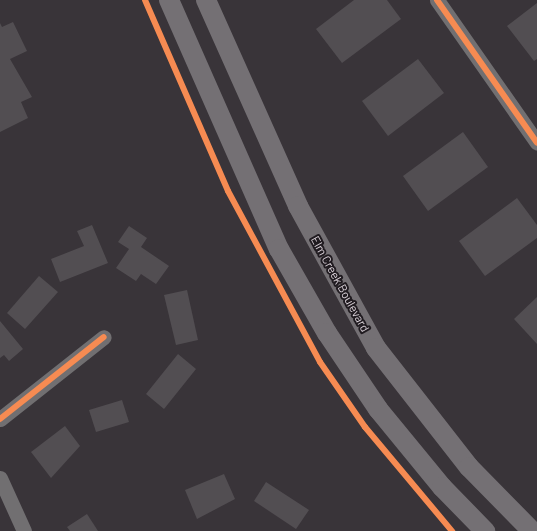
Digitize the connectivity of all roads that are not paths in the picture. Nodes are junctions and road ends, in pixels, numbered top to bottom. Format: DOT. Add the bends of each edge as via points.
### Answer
graph roads {
  1 [pos="168,0"];
  2 [pos="206,0"];
  3 [pos="437,0"];
  4 [pos="537,143"];
  5 [pos="104,338"];
  6 [pos="0,419"];
  7 [pos="0,478"];
  8 [pos="24,531"];
  9 [pos="485,531"];
  10 [pos="532,531"];
  1 -- 9 [label="main road" via="279,249 327,333 378,409 442,487"];
  2 -- 10 [label="main road, Elm Creek Boulevard" via="298,206 376,348 468,468"];
  3 -- 4 [label="street"];
  5 -- 6 [label="street"];
  7 -- 8 [label="street"];
}
